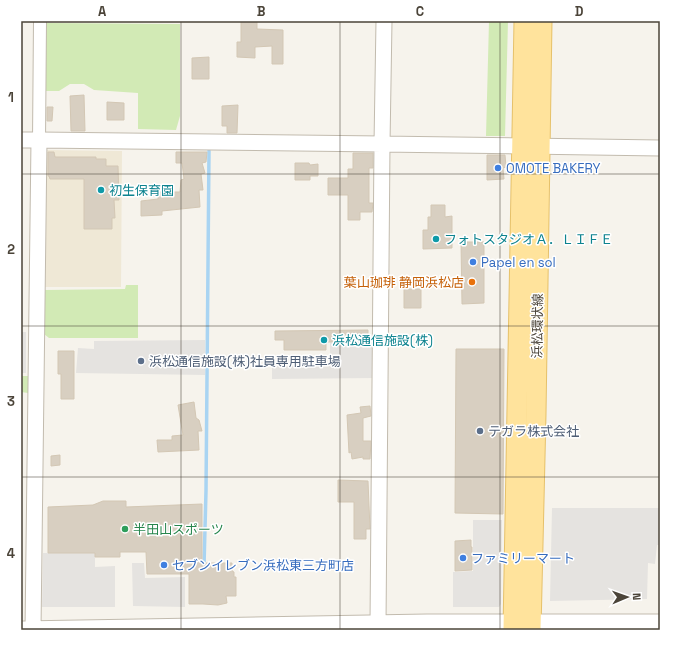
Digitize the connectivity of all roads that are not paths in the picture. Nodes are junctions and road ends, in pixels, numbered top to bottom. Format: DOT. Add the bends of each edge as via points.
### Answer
graph roads {
  1 [pos="40,21"];
  2 [pos="384,21"];
  3 [pos="524,21"];
  4 [pos="542,21"];
  5 [pos="21,140"];
  6 [pos="39,140"];
  7 [pos="382,144"];
  8 [pos="531,147"];
  9 [pos="660,148"];
  10 [pos="660,622"];
  11 [pos="378,624"];
  12 [pos="523,626"];
  13 [pos="600,626"];
  14 [pos="263,628"];
  15 [pos="29,629"];
  1 -- 6 [label="street"];
  2 -- 7 [label="street"];
  3 -- 8 [label="main road, 浜松環状線"];
  4 -- 8 [label="main road, 浜松環状線"];
  5 -- 6 [label="street"];
  6 -- 7 [label="street"];
  6 -- 15 [label="street"];
  7 -- 8 [label="street"];
  7 -- 11 [label="street"];
  8 -- 9 [label="street"];
  8 -- 12 [label="main road, 浜松環状線"];
  10 -- 13 [label="street"];
  11 -- 12 [label="street"];
  11 -- 14 [label="street"];
  12 -- 13 [label="street"];
  14 -- 15 [label="street"];
}
